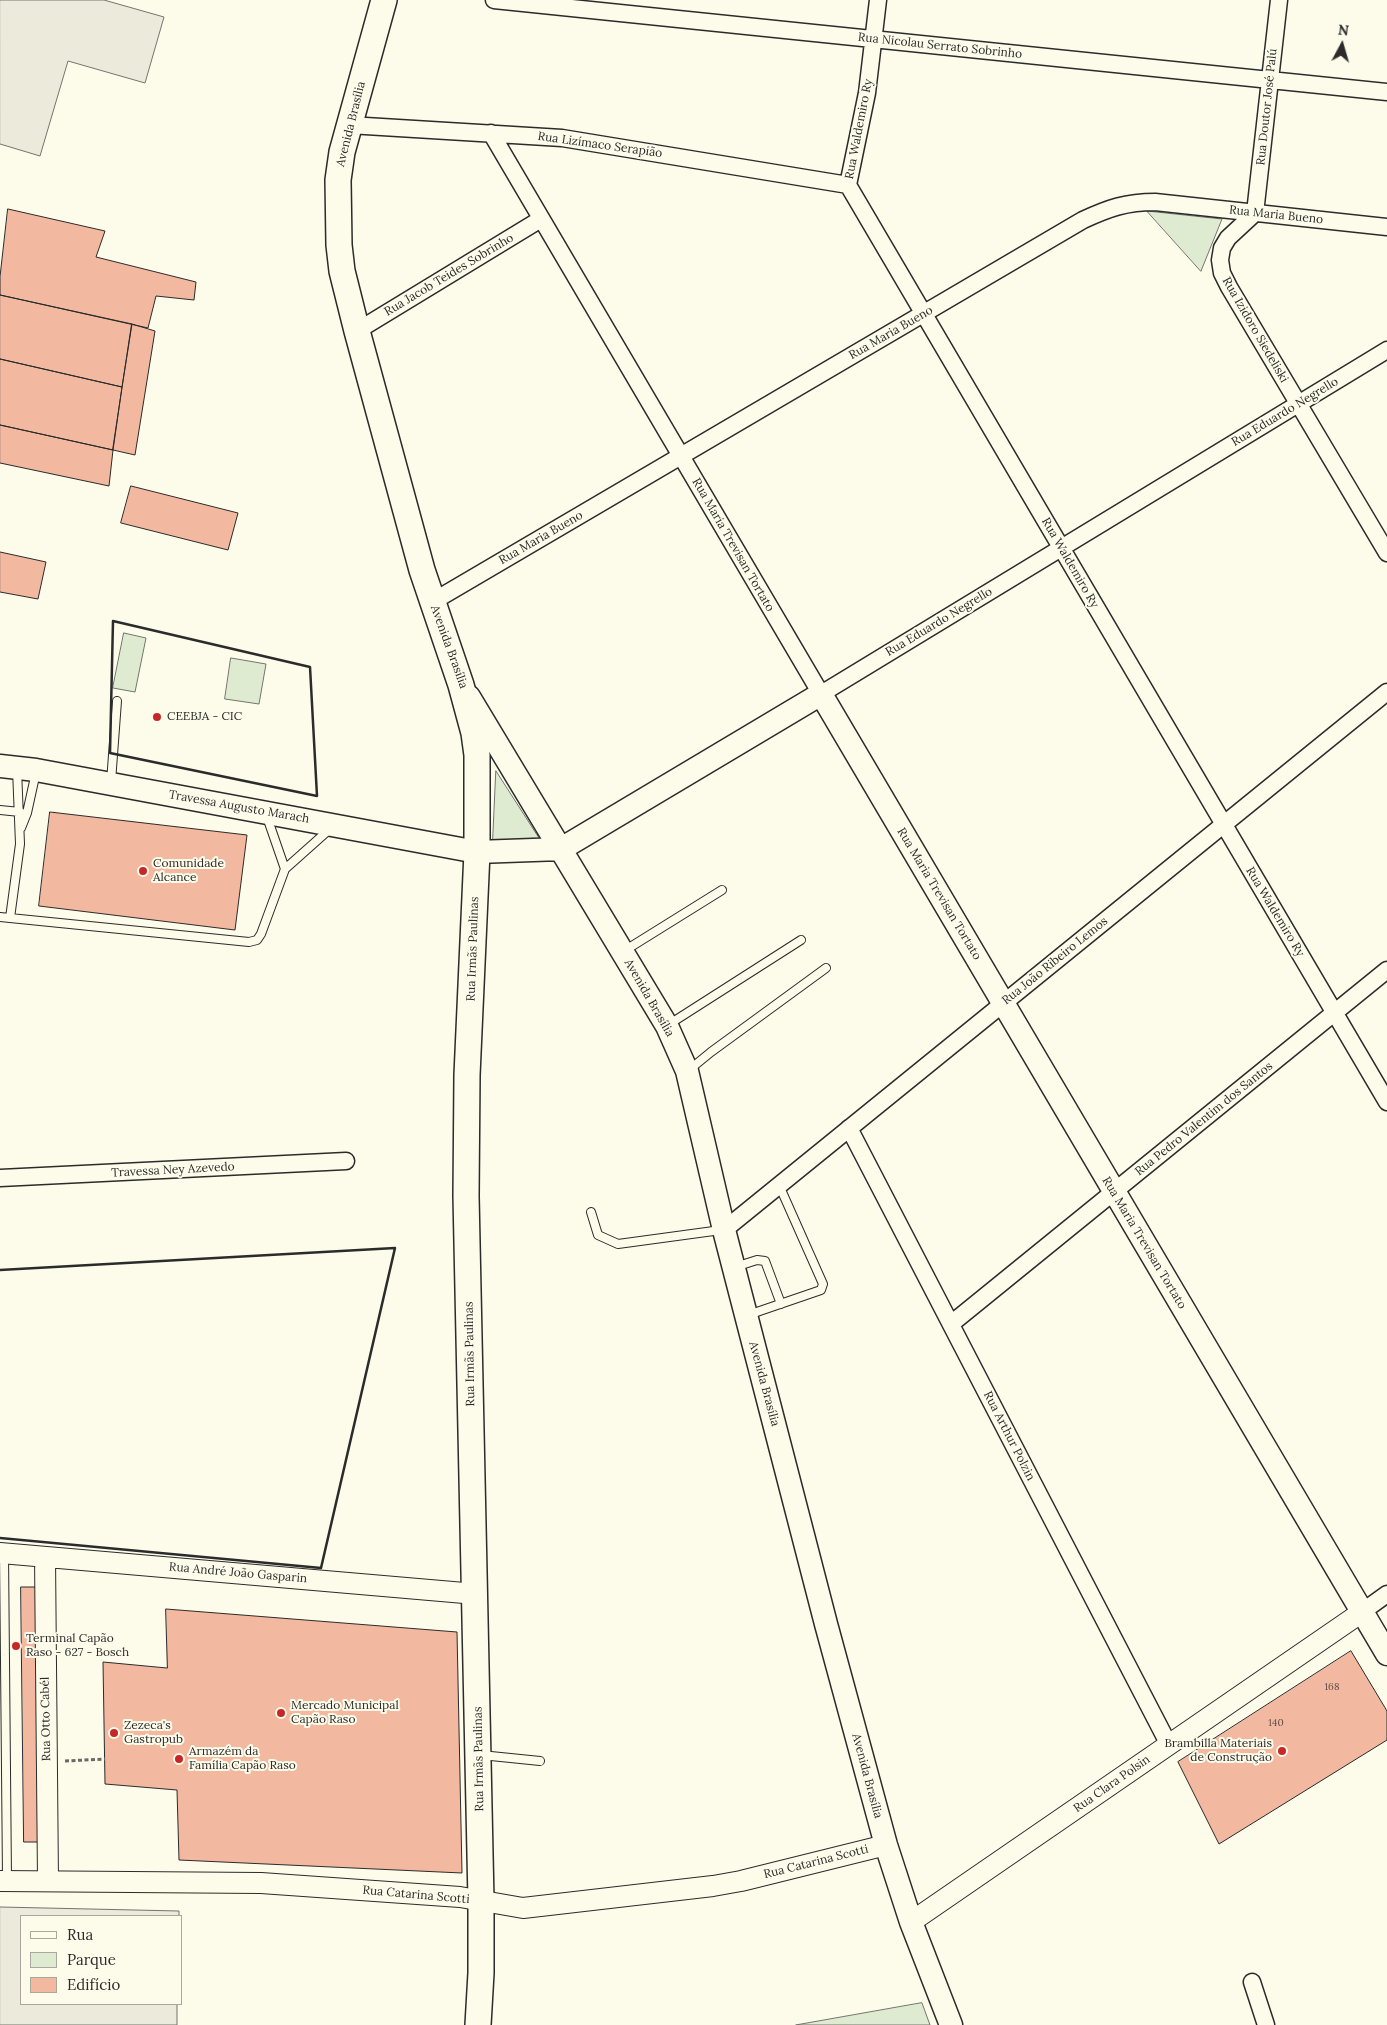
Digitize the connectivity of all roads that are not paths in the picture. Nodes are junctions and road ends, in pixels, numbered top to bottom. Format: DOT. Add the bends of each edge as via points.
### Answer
graph roads {
  1 [pos="384,0"];
  2 [pos="494,0"];
  3 [pos="878,0"];
  4 [pos="1279,0"];
  5 [pos="874,39"];
  6 [pos="1270,80"];
  7 [pos="1387,92"];
  8 [pos="349,125"];
  9 [pos="491,133"];
  10 [pos="848,185"];
  11 [pos="1254,213"];
  12 [pos="541,219"];
  13 [pos="1387,227"];
  14 [pos="923,314"];
  15 [pos="357,331"];
  16 [pos="1387,350"];
  17 [pos="1298,404"];
  18 [pos="681,456"];
  19 [pos="1061,548"];
  20 [pos="1387,553"];
  21 [pos="432,602"];
  22 [pos="462,685"];
  23 [pos="1387,692"];
  24 [pos="821,694"];
  25 [pos="117,701"];
  26 [pos="18,768"];
  27 [pos="110,784"];
  28 [pos="0,810"];
  29 [pos="17,812"];
  30 [pos="265,812"];
  31 [pos="27,813"];
  32 [pos="334,825"];
  33 [pos="1224,825"];
  34 [pos="20,828"];
  35 [pos="561,849"];
  36 [pos="477,852"];
  37 [pos="285,869"];
  38 [pos="722,890"];
  39 [pos="0,917"];
  40 [pos="10,918"];
  41 [pos="801,940"];
  42 [pos="623,952"];
  43 [pos="826,968"];
  44 [pos="1387,970"];
  45 [pos="1003,1003"];
  46 [pos="1334,1012"];
  47 [pos="667,1026"];
  48 [pos="687,1071"];
  49 [pos="1387,1102"];
  50 [pos="849,1128"];
  51 [pos="346,1161"];
  52 [pos="0,1178"];
  53 [pos="779,1185"];
  54 [pos="1114,1192"];
  55 [pos="591,1212"];
  56 [pos="724,1230"];
  57 [pos="733,1267"];
  58 [pos="781,1304"];
  59 [pos="746,1316"];
  60 [pos="951,1324"];
  61 [pos="2,1553"];
  62 [pos="45,1557"];
  63 [pos="476,1594"];
  64 [pos="1387,1594"];
  65 [pos="1362,1612"];
  66 [pos="1387,1654"];
  67 [pos="1168,1745"];
  68 [pos="479,1755"];
  69 [pos="540,1761"];
  70 [pos="886,1845"];
  71 [pos="4,1881"];
  72 [pos="48,1881"];
  73 [pos="481,1901"];
  74 [pos="911,1922"];
  75 [pos="1252,1982"];
  76 [pos="478,2025"];
  77 [pos="951,2025"];
  78 [pos="1266,2025"];
  1 -- 8 [label="main road, Avenida Brasília"];
  2 -- 5 [label="street, Rua Nicolau Serrato Sobrinho"];
  3 -- 5 [label="street, Rua Waldemiro Ry"];
  4 -- 6 [label="street, Rua Doutor José Palú"];
  5 -- 6 [label="street, Rua Nicolau Serrato Sobrinho"];
  5 -- 10 [label="street, Rua Waldemiro Ry" via="867,93"];
  6 -- 7 [label="street, Rua Nicolau Serrato Sobrinho"];
  6 -- 11 [label="street, Rua Doutor José Palú"];
  8 -- 9 [label="street, Rua Lizímaco Serapião"];
  8 -- 15 [label="main road, Avenida Brasília" via="338,180 338,210 342,271"];
  9 -- 10 [label="street, Rua Lizímaco Serapião" via="562,138"];
  9 -- 12 [label="street, Rua Maria Trevisan Tortato"];
  10 -- 14 [label="street, Rua Waldemiro Ry"];
  11 -- 13 [label="street, Rua Maria Bueno"];
  11 -- 14 [label="street, Rua Maria Bueno" via="1156,202 1121,204 1083,220"];
  11 -- 17 [label="street, Rua Izidoro Siedeliski" via="1222,248 1222,273"];
  12 -- 15 [label="street, Rua Jacob Teides Sobrinho"];
  12 -- 18 [label="street, Rua Maria Trevisan Tortato"];
  14 -- 18 [label="street, Rua Maria Bueno"];
  14 -- 19 [label="street, Rua Waldemiro Ry"];
  15 -- 21 [label="main road, Avenida Brasília"];
  16 -- 17 [label="street, Rua Eduardo Negrello"];
  17 -- 19 [label="street, Rua Eduardo Negrello"];
  17 -- 20 [label="street, Rua Izidoro Siedeliski"];
  18 -- 21 [label="street, Rua Maria Bueno"];
  18 -- 24 [label="street, Rua Maria Trevisan Tortato"];
  19 -- 24 [label="street, Rua Eduardo Negrello"];
  19 -- 33 [label="street, Rua Waldemiro Ry"];
  21 -- 22 [label="main road, Avenida Brasília"];
  22 -- 35 [label="main road, Avenida Brasília"];
  22 -- 36 [label="main road, Rua Irmãs Paulinas" via="477,755"];
  23 -- 33 [label="street, Rua João Ribeiro Lemos"];
  24 -- 35 [label="main road, Rua Eduardo Negrello"];
  24 -- 45 [label="main road, Rua Maria Trevisan Tortato"];
  25 -- 27 [label="lane"];
  26 -- 27 [label="main road, Travessa Augusto Marach"];
  26 -- 29 [label="lane"];
  26 -- 31 [label="lane"];
  27 -- 30 [label="main road, Travessa Augusto Marach"];
  28 -- 29 [label="lane"];
  29 -- 31 [label="lane"];
  29 -- 34 [label="lane"];
  30 -- 32 [label="main road, Travessa Augusto Marach"];
  30 -- 37 [label="lane"];
  31 -- 34 [label="lane"];
  32 -- 36 [label="main road, Travessa Augusto Marach"];
  32 -- 37 [label="lane"];
  33 -- 45 [label="street, Rua João Ribeiro Lemos"];
  33 -- 46 [label="street, Rua Waldemiro Ry"];
  34 -- 40 [label="lane"];
  35 -- 36 [label="main road, Rua Eduardo Negrello"];
  35 -- 42 [label="main road, Avenida Brasília"];
  36 -- 63 [label="main road, Rua Irmãs Paulinas" via="466,1134"];
  37 -- 40 [label="lane" via="261,934 257,940 249,942"];
  38 -- 42 [label="lane"];
  39 -- 40 [label="lane"];
  41 -- 47 [label="lane"];
  42 -- 47 [label="main road, Avenida Brasília"];
  43 -- 48 [label="lane"];
  44 -- 46 [label="street, Rua Pedro Valentim dos Santos"];
  45 -- 50 [label="street, Rua João Ribeiro Lemos"];
  45 -- 54 [label="main road, Rua Maria Trevisan Tortato"];
  46 -- 49 [label="street, Rua Waldemiro Ry"];
  46 -- 54 [label="street, Rua Pedro Valentim dos Santos"];
  47 -- 48 [label="main road, Avenida Brasília"];
  48 -- 56 [label="main road, Avenida Brasília"];
  50 -- 53 [label="street, Rua João Ribeiro Lemos"];
  50 -- 60 [label="street, Rua Arthur Polzin"];
  51 -- 52 [label="street, Travessa Ney Azevedo"];
  53 -- 56 [label="street, Rua João Ribeiro Lemos"];
  53 -- 58 [label="lane" via="823,1284 821,1290"];
  54 -- 60 [label="street, Rua Pedro Valentim dos Santos"];
  54 -- 65 [label="main road, Rua Maria Trevisan Tortato"];
  55 -- 56 [label="lane" via="598,1235 618,1244"];
  56 -- 57 [label="main road, Avenida Brasília"];
  57 -- 58 [label="lane" via="765,1261"];
  57 -- 59 [label="main road, Avenida Brasília"];
  58 -- 59 [label="lane"];
  59 -- 70 [label="main road, Avenida Brasília"];
  60 -- 67 [label="street, Rua Arthur Polzin"];
  61 -- 62 [label="street, Rua André João Gasparin"];
  61 -- 71 [label="lane"];
  62 -- 63 [label="street, Rua André João Gasparin"];
  62 -- 72 [label="street, Rua Otto Cabél"];
  63 -- 68 [label="main road, Rua Irmãs Paulinas"];
  64 -- 65 [label="street, Rua Clara Polsin"];
  65 -- 66 [label="main road, Rua Maria Trevisan Tortato"];
  65 -- 67 [label="street, Rua Clara Polsin"];
  67 -- 74 [label="street, Rua Clara Polsin"];
  68 -- 69 [label="lane"];
  68 -- 73 [label="main road, Rua Irmãs Paulinas"];
  70 -- 73 [label="street, Rua Catarina Scotti" via="713,1886 523,1908"];
  70 -- 74 [label="main road, Avenida Brasília"];
  71 -- 72 [label="street, Rua Catarina Scotti"];
  72 -- 73 [label="street, Rua Catarina Scotti" via="261,1883"];
  73 -- 76 [label="main road, Rua Irmãs Paulinas"];
  74 -- 77 [label="main road, Avenida Brasília"];
  75 -- 78 [label="street"];
}
